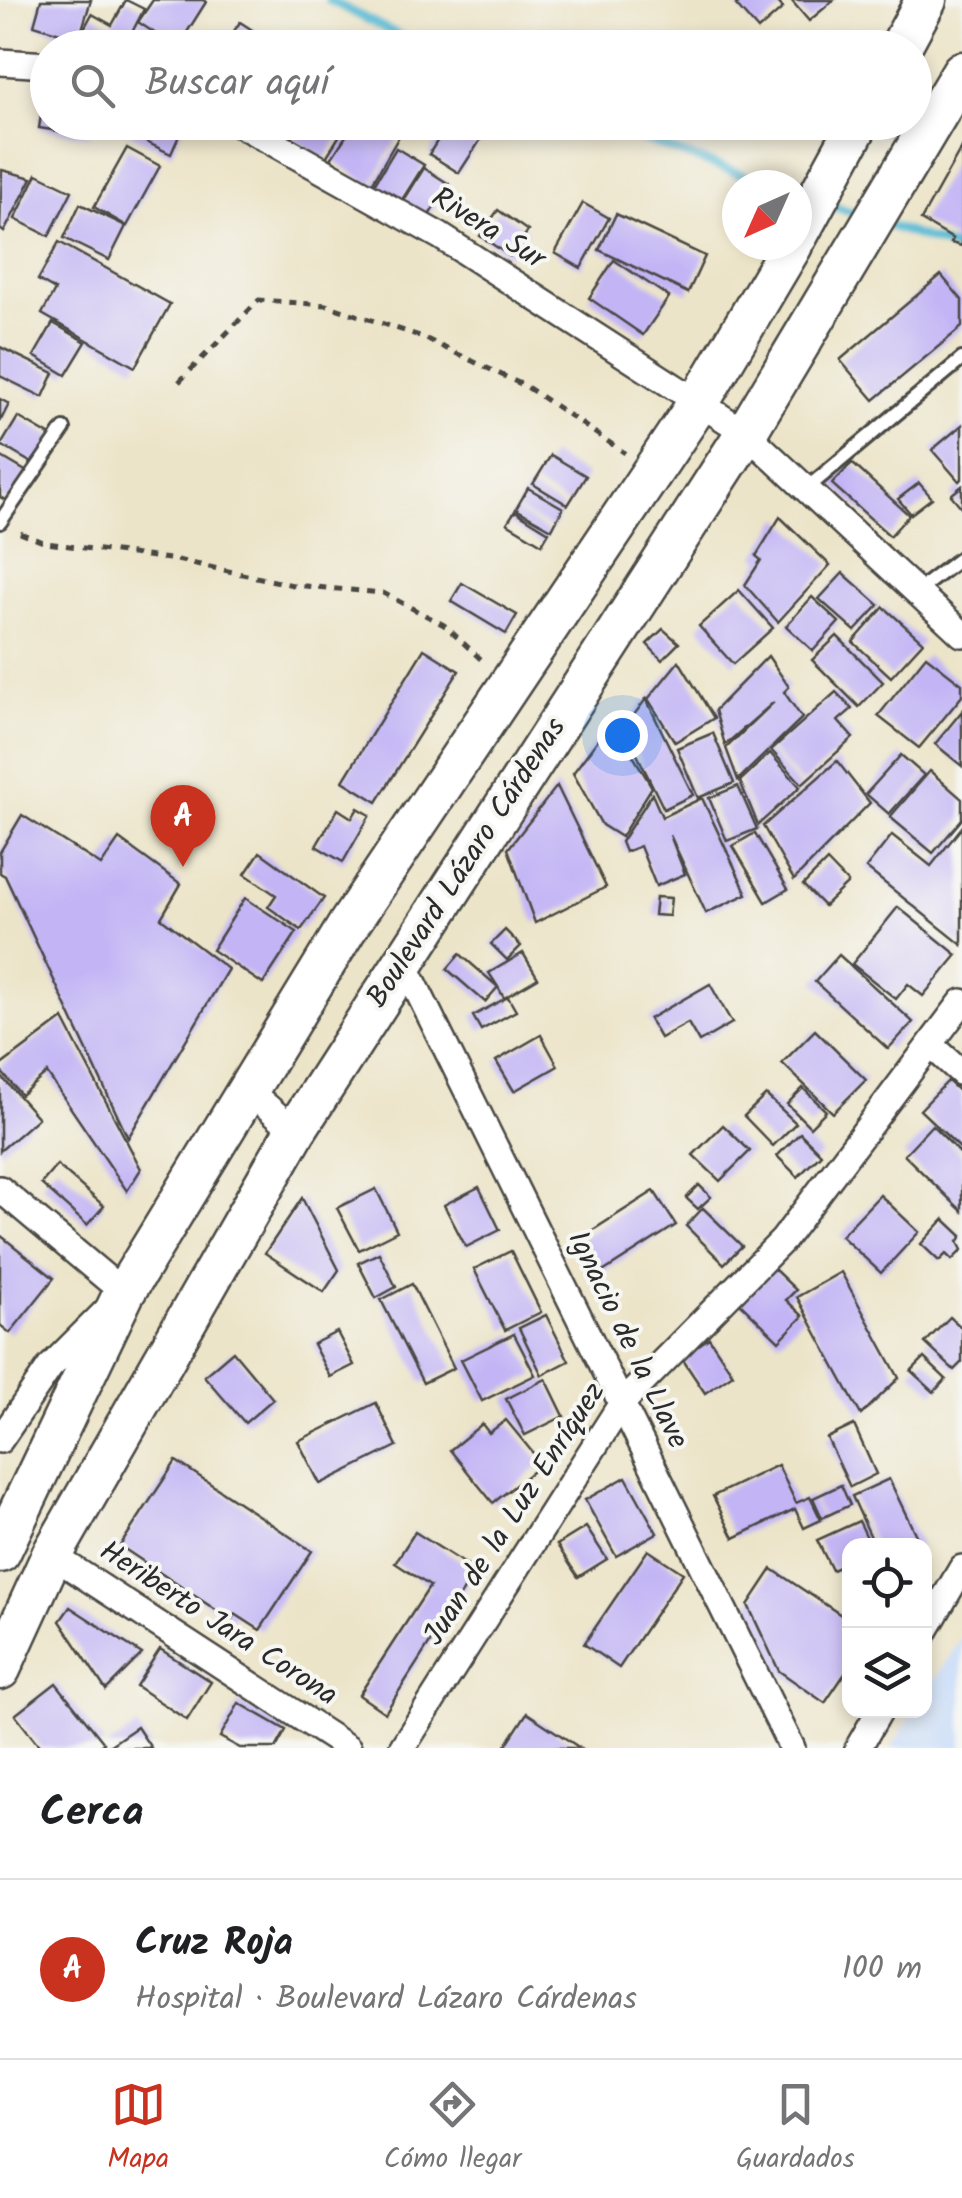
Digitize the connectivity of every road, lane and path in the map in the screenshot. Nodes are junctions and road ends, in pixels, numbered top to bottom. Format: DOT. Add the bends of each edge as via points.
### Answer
graph roads {
  1 [pos="926,0"];
  2 [pos="910,30"];
  3 [pos="0,62"];
  4 [pos="30,63"];
  5 [pos="962,72"];
  6 [pos="932,123"];
  7 [pos="268,140"];
  8 [pos="849,140"];
  9 [pos="922,140"];
  10 [pos="812,209"];
  11 [pos="784,260"];
  12 [pos="962,359"];
  13 [pos="180,382"];
  14 [pos="698,402"];
  15 [pos="64,429"];
  16 [pos="746,433"];
  17 [pos="652,472"];
  18 [pos="806,489"];
  19 [pos="0,522"];
  20 [pos="15,531"];
  21 [pos="962,557"];
  22 [pos="916,592"];
  23 [pos="962,634"];
  24 [pos="509,686"];
  25 [pos="403,961"];
  26 [pos="962,1002"];
  27 [pos="931,1045"];
  28 [pos="962,1073"];
  29 [pos="248,1090"];
  30 [pos="295,1131"];
  31 [pos="0,1190"];
  32 [pos="124,1293"];
  33 [pos="622,1403"];
  34 [pos="0,1440"];
  35 [pos="0,1552"];
  36 [pos="52,1555"];
  37 [pos="962,1568"];
  38 [pos="927,1628"];
  39 [pos="1,1661"];
  40 [pos="875,1718"];
  41 [pos="348,1748"];
  42 [pos="402,1748"];
  43 [pos="792,1748"];
  44 [pos="858,1748"];
  1 -- 2 [label="main road"];
  3 -- 4 [label="street"];
  5 -- 6 [label="main road, Boulevard Lázaro Cárdenas"];
  7 -- 14 [label="street, Rivera Sur" via="440,236"];
  8 -- 10 [label="main road"];
  9 -- 16 [label="main road, Boulevard Lázaro Cárdenas"];
  11 -- 14 [label="main road, Boulevard Lázaro Cárdenas"];
  12 -- 18 [label="lane"];
  13 -- 17 [label="path" via="259,300 326,305 420,336 528,386"];
  14 -- 16 [label="street, Rivera Sur"];
  14 -- 17 [label="main road, Boulevard Lázaro Cárdenas"];
  15 -- 19 [label="lane"];
  16 -- 18 [label="street, Rivera Sur"];
  16 -- 25 [label="main road, Boulevard Lázaro Cárdenas"];
  17 -- 24 [label="main road, Boulevard Lázaro Cárdenas"];
  18 -- 22 [label="street, Rivera Sur"];
  20 -- 24 [label="path" via="46,544 177,560 294,586 384,594 444,625"];
  21 -- 22 [label="lane"];
  22 -- 23 [label="street, Rivera Sur"];
  24 -- 29 [label="main road, Boulevard Lázaro Cárdenas"];
  25 -- 30 [label="main road, Boulevard Lázaro Cárdenas"];
  25 -- 33 [label="street, Ignacio de la Llave"];
  26 -- 27 [label="street, Juan de la Luz Enríquez"];
  27 -- 28 [label="street"];
  27 -- 33 [label="street, Juan de la Luz Enríquez" via="782,1240"];
  29 -- 30 [label="street"];
  29 -- 32 [label="main road, Boulevard Lázaro Cárdenas"];
  30 -- 36 [label="main road, Boulevard Lázaro Cárdenas"];
  31 -- 32 [label="street"];
  32 -- 34 [label="street" via="50,1367"];
  32 -- 35 [label="main road, Boulevard Lázaro Cárdenas"];
  33 -- 42 [label="street, Juan de la Luz Enríquez"];
  33 -- 43 [label="street, Ignacio de la Llave"];
  36 -- 39 [label="main road, Boulevard Lázaro Cárdenas"];
  36 -- 41 [label="street, Heriberto Jara Corona"];
  37 -- 38 [label="street"];
  40 -- 44 [label="street"];
}
